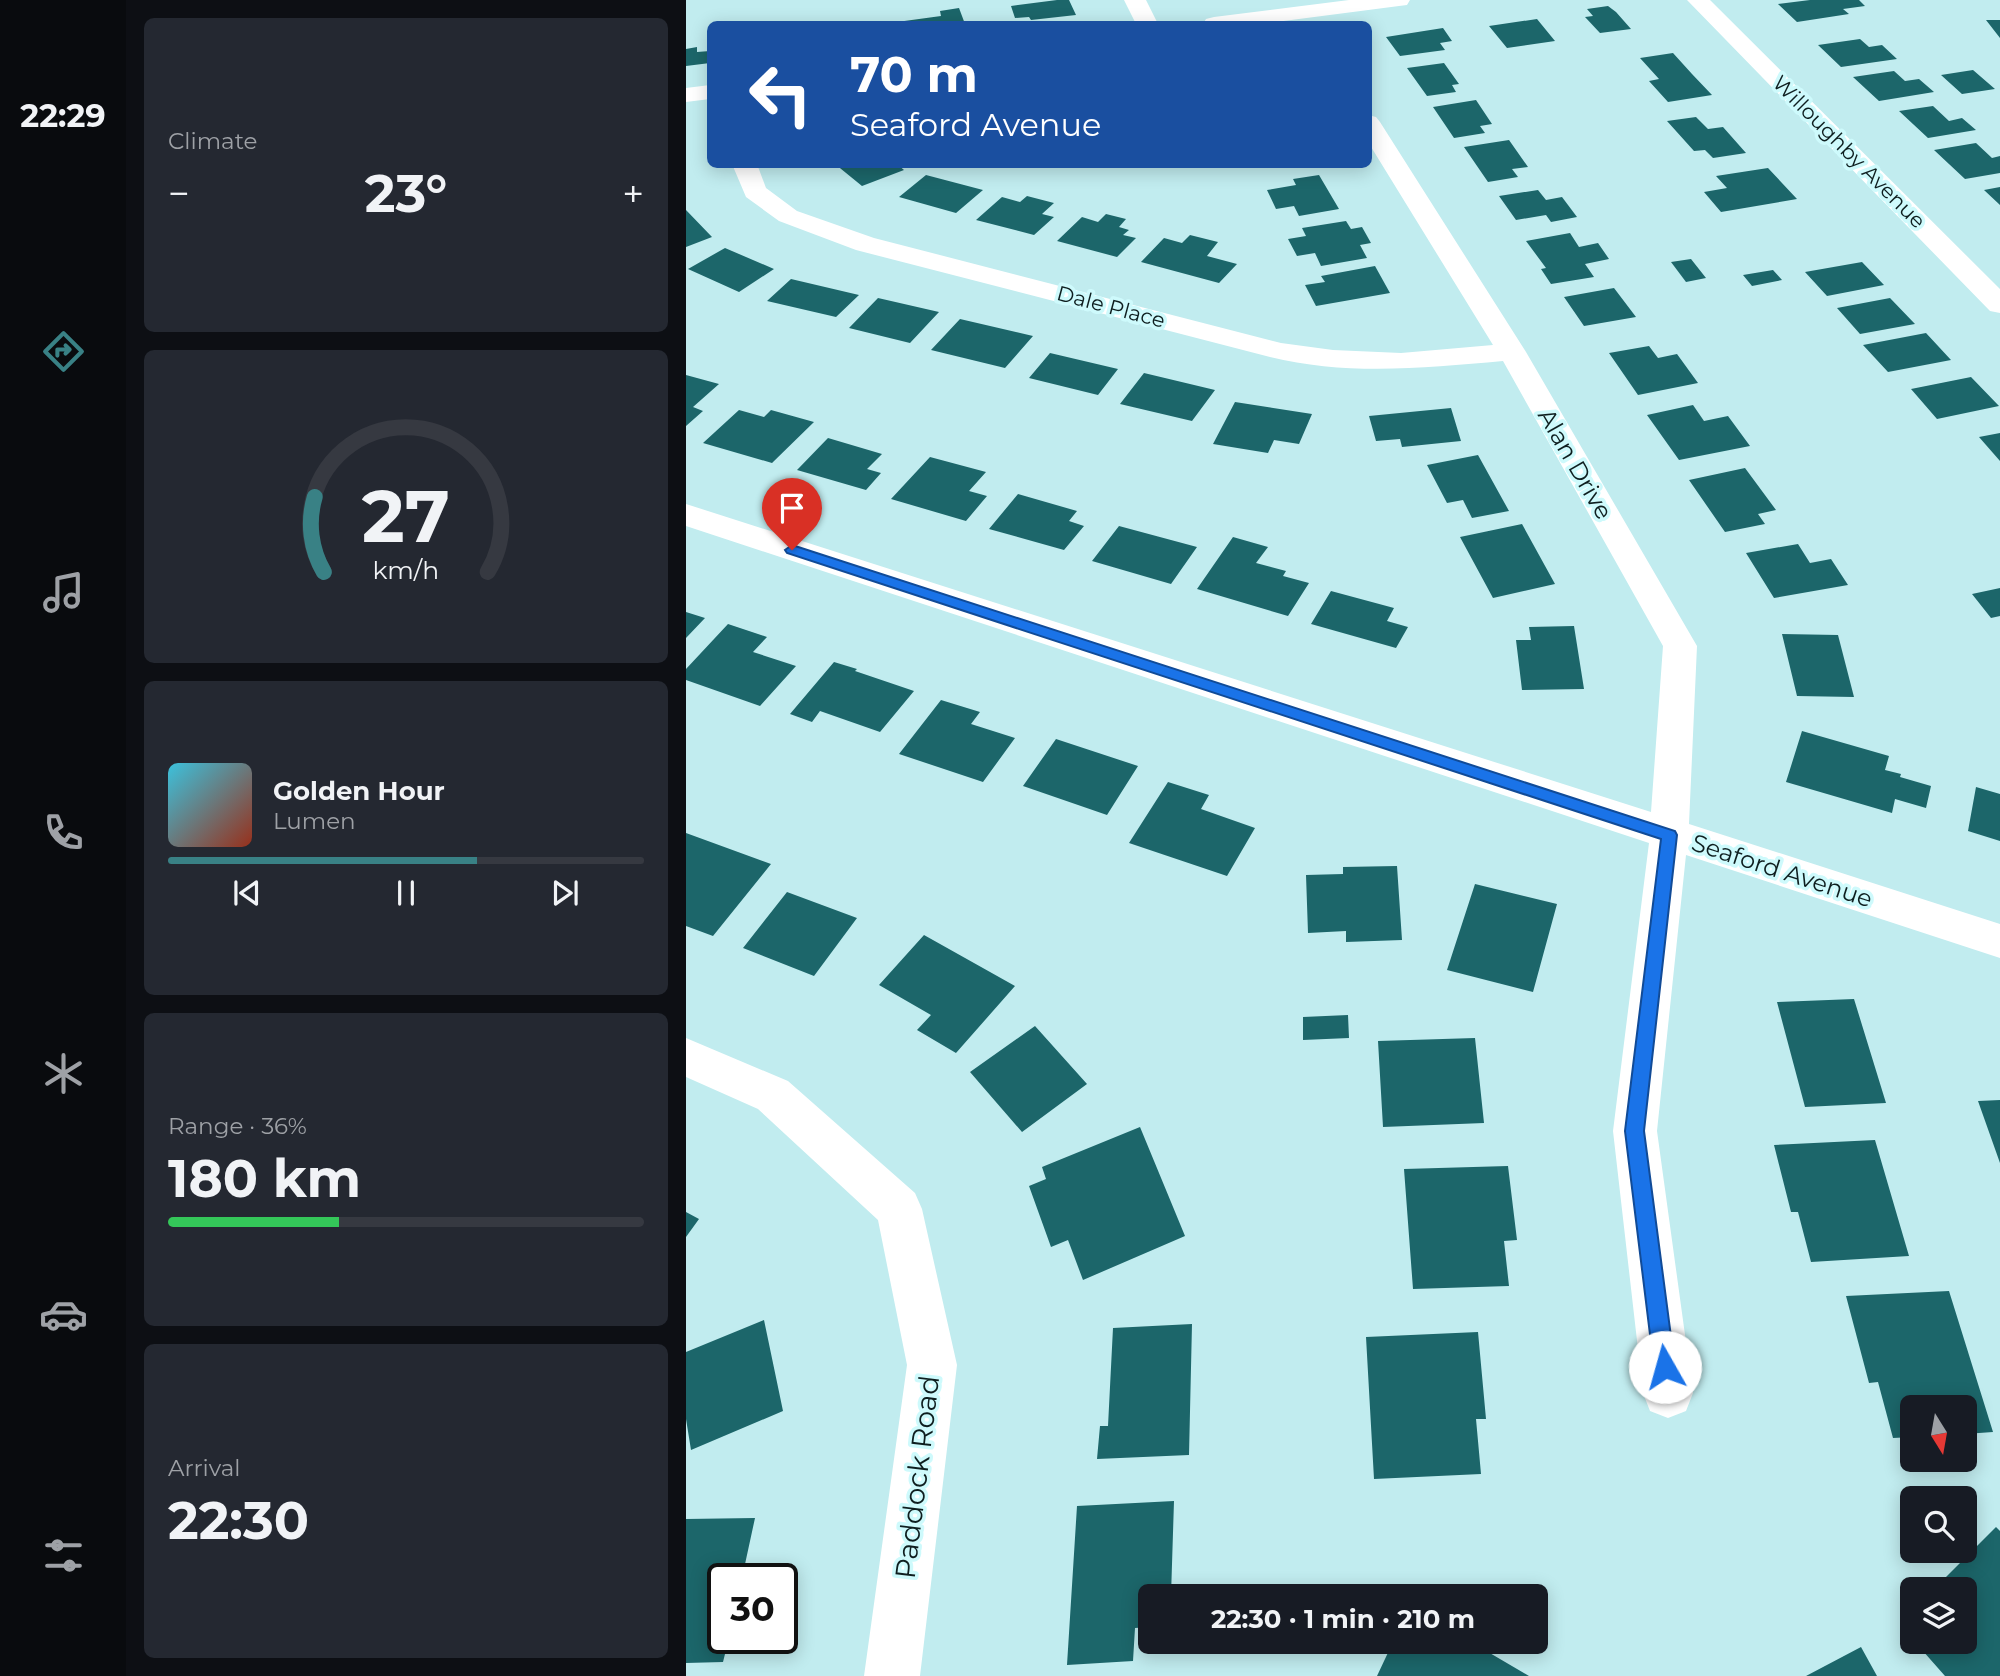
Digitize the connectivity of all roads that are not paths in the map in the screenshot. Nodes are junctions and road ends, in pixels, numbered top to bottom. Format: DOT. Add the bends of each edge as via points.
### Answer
graph roads {
  1 [pos="1135,0"];
  2 [pos="1399,0"];
  3 [pos="1698,0"];
  4 [pos="1304,19"];
  5 [pos="1146,21"];
  6 [pos="1268,21"];
  7 [pos="707,92"];
  8 [pos="686,95"];
  9 [pos="1372,128"];
  10 [pos="746,168"];
  11 [pos="2000,305"];
  12 [pos="1512,352"];
  13 [pos="686,515"];
  14 [pos="1669,835"];
  15 [pos="2000,941"];
  16 [pos="686,1057"];
  17 [pos="1668,1393"];
  18 [pos="892,1676"];
  1 -- 5 [label="street"];
  2 -- 4 [label="street"];
  3 -- 11 [label="street, Willoughby Avenue"];
  4 -- 6 [label="street"];
  7 -- 8 [label="street"];
  9 -- 12 [label="street, Alan Drive"];
  10 -- 12 [label="street, Dale Place" via="755,192 788,216 865,244 1280,351 1401,362"];
  12 -- 14 [label="street, Alan Drive" via="1680,646"];
  13 -- 14 [label="street, Seaford Avenue"];
  14 -- 15 [label="street, Seaford Avenue"];
  14 -- 17 [label="street, Alan Drive" via="1635,1131"];
  16 -- 18 [label="street, Paddock Road" via="773,1095 899,1209 932,1365"];
}
